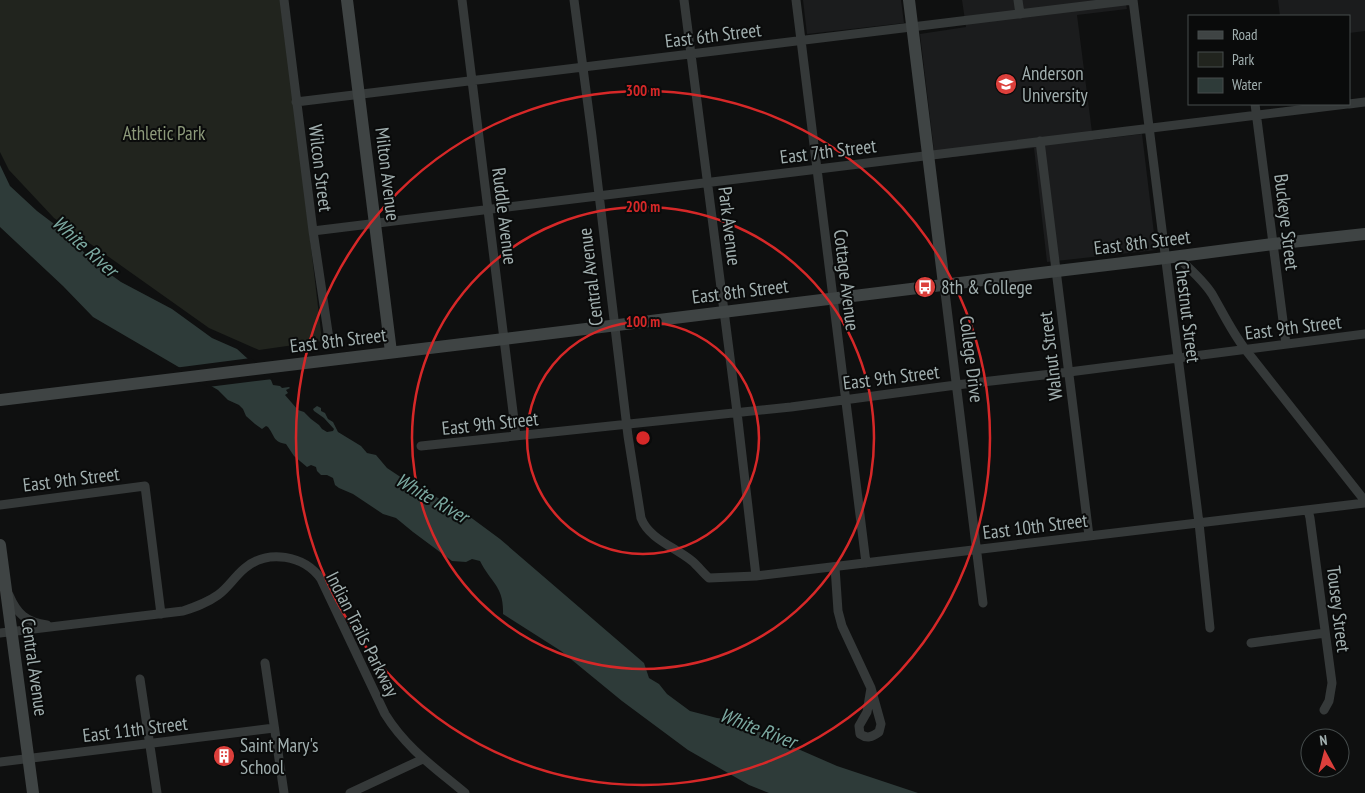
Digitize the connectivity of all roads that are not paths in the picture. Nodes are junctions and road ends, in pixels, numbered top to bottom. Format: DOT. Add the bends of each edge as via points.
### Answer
graph roads {
  1 [pos="284,0"];
  2 [pos="347,0"];
  3 [pos="462,0"];
  4 [pos="574,0"];
  5 [pos="684,0"];
  6 [pos="796,0"];
  7 [pos="909,0"];
  8 [pos="1018,0"];
  9 [pos="1134,0"];
  10 [pos="1020,14"];
  11 [pos="912,27"];
  12 [pos="801,40"];
  13 [pos="691,54"];
  14 [pos="583,67"];
  15 [pos="472,81"];
  16 [pos="359,95"];
  17 [pos="296,102"];
  18 [pos="1365,102"];
  19 [pos="1350,104"];
  20 [pos="1255,105"];
  21 [pos="1340,105"];
  22 [pos="1257,115"];
  23 [pos="1150,128"];
  24 [pos="1040,142"];
  25 [pos="928,155"];
  26 [pos="817,169"];
  27 [pos="708,182"];
  28 [pos="599,196"];
  29 [pos="488,209"];
  30 [pos="375,223"];
  31 [pos="312,231"];
  32 [pos="1365,234"];
  33 [pos="1273,244"];
  34 [pos="1171,257"];
  35 [pos="1056,270"];
  36 [pos="944,284"];
  37 [pos="833,299"];
  38 [pos="724,312"];
  39 [pos="615,326"];
  40 [pos="1365,334"];
  41 [pos="329,339"];
  42 [pos="504,339"];
  43 [pos="1286,344"];
  44 [pos="1245,349"];
  45 [pos="391,352"];
  46 [pos="1178,358"];
  47 [pos="1069,372"];
  48 [pos="956,385"];
  49 [pos="846,399"];
  50 [pos="0,400"];
  51 [pos="737,412"];
  52 [pos="627,425"];
  53 [pos="516,436"];
  54 [pos="422,446"];
  55 [pos="1365,502"];
  56 [pos="0,505"];
  57 [pos="1308,510"];
  58 [pos="1198,523"];
  59 [pos="1089,536"];
  60 [pos="0,545"];
  61 [pos="976,550"];
  62 [pos="866,563"];
  63 [pos="835,567"];
  64 [pos="756,576"];
  65 [pos="709,578"];
  66 [pos="5,582"];
  67 [pos="983,603"];
  68 [pos="160,614"];
  69 [pos="65,625"];
  70 [pos="1210,628"];
  71 [pos="6,632"];
  72 [pos="1325,634"];
  73 [pos="1251,643"];
  74 [pos="265,663"];
  75 [pos="140,679"];
  76 [pos="872,688"];
  77 [pos="1324,710"];
  78 [pos="274,728"];
  79 [pos="149,744"];
  80 [pos="29,758"];
  81 [pos="423,759"];
  82 [pos="0,762"];
  83 [pos="33,793"];
  84 [pos="157,793"];
  85 [pos="284,793"];
  86 [pos="350,793"];
  87 [pos="465,793"];
  1 -- 17 [label="street, Wilcon Street"];
  2 -- 16 [label="main road, Milton Avenue"];
  3 -- 15 [label="street, Ruddle Avenue"];
  4 -- 14 [label="street, Central Avenue"];
  5 -- 13 [label="street, Park Avenue"];
  6 -- 12 [label="street, Cottage Avenue"];
  7 -- 11 [label="main road, College Drive"];
  8 -- 10 [label="street"];
  9 -- 10 [label="street, East 6th Street"];
  9 -- 23 [label="street, Chestnut Street"];
  10 -- 11 [label="street, East 6th Street"];
  11 -- 12 [label="street, East 6th Street"];
  11 -- 25 [label="main road, College Drive"];
  12 -- 13 [label="street, East 6th Street"];
  12 -- 26 [label="street, Cottage Avenue"];
  13 -- 14 [label="street, East 6th Street"];
  13 -- 27 [label="street, Park Avenue"];
  14 -- 15 [label="street, East 6th Street"];
  14 -- 28 [label="street, Central Avenue"];
  15 -- 16 [label="street, East 6th Street"];
  15 -- 29 [label="street, Ruddle Avenue"];
  16 -- 17 [label="street, East 6th Street"];
  16 -- 30 [label="main road, Milton Avenue"];
  17 -- 31 [label="street, Wilcon Street"];
  18 -- 19 [label="street, East 7th Street"];
  20 -- 22 [label="street, Buckeye Street"];
  21 -- 22 [label="street, East 7th Street"];
  22 -- 23 [label="street, East 7th Street"];
  22 -- 33 [label="street, Buckeye Street"];
  23 -- 24 [label="street, East 7th Street"];
  23 -- 34 [label="street, Chestnut Street"];
  24 -- 25 [label="street, East 7th Street"];
  24 -- 35 [label="street, Walnut Street"];
  25 -- 26 [label="street, East 7th Street"];
  25 -- 36 [label="main road, College Drive"];
  26 -- 27 [label="street, East 7th Street"];
  26 -- 37 [label="street, Cottage Avenue"];
  27 -- 28 [label="street, East 7th Street"];
  27 -- 38 [label="street, Park Avenue"];
  28 -- 29 [label="street, East 7th Street"];
  28 -- 39 [label="street, Central Avenue"];
  29 -- 30 [label="street, East 7th Street"];
  29 -- 42 [label="street, Ruddle Avenue"];
  30 -- 31 [label="street, East 7th Street"];
  30 -- 45 [label="main road, Milton Avenue"];
  31 -- 41 [label="street, Wilcon Street"];
  32 -- 33 [label="main road, East 8th Street"];
  33 -- 34 [label="main road, East 8th Street"];
  33 -- 43 [label="street, Buckeye Street"];
  34 -- 35 [label="main road, East 8th Street"];
  34 -- 44 [label="street" via="1200,278"];
  34 -- 46 [label="street, Chestnut Street"];
  35 -- 36 [label="main road, East 8th Street"];
  35 -- 47 [label="street, Walnut Street"];
  36 -- 37 [label="main road, East 8th Street"];
  36 -- 48 [label="street, College Drive"];
  37 -- 38 [label="main road, East 8th Street"];
  37 -- 49 [label="street, Cottage Avenue"];
  38 -- 39 [label="main road, East 8th Street"];
  38 -- 51 [label="street, Park Avenue"];
  39 -- 42 [label="main road, East 8th Street"];
  39 -- 52 [label="street, Central Avenue"];
  40 -- 43 [label="street, East 9th Street"];
  42 -- 45 [label="main road, East 8th Street"];
  42 -- 53 [label="street, Ruddle Avenue"];
  43 -- 44 [label="street, East 9th Street"];
  44 -- 46 [label="street, East 9th Street"];
  44 -- 55 [label="street"];
  45 -- 50 [label="main road, East 8th Street"];
  46 -- 47 [label="street, East 9th Street"];
  46 -- 58 [label="street, Chestnut Street"];
  47 -- 48 [label="street, East 9th Street"];
  47 -- 59 [label="street, Walnut Street"];
  48 -- 49 [label="street, East 9th Street"];
  48 -- 61 [label="street, College Drive"];
  49 -- 51 [label="street, East 9th Street"];
  49 -- 62 [label="street, Cottage Avenue"];
  51 -- 52 [label="street, East 9th Street"];
  51 -- 64 [label="street, Park Avenue"];
  52 -- 53 [label="street, East 9th Street"];
  52 -- 65 [label="street, Central Avenue" via="644,525"];
  53 -- 54 [label="street, East 9th Street"];
  55 -- 57 [label="street, East 10th Street"];
  56 -- 68 [label="street, East 9th Street" via="145,486"];
  57 -- 58 [label="street, East 10th Street"];
  57 -- 72 [label="street, Tousey Street"];
  58 -- 59 [label="street, East 10th Street"];
  58 -- 70 [label="street, Chestnut Street"];
  59 -- 61 [label="street, East 10th Street"];
  60 -- 66 [label="main road, Central Avenue"];
  61 -- 62 [label="street, East 10th Street"];
  61 -- 67 [label="street, College Drive"];
  62 -- 63 [label="street, East 10th Street"];
  63 -- 64 [label="street, East 10th Street"];
  63 -- 76 [label="street" via="842,626"];
  64 -- 65 [label="street, East 10th Street"];
  66 -- 69 [label="street" via="16,609 26,619"];
  66 -- 71 [label="main road, Central Avenue"];
  68 -- 69 [label="street, Indian Trails Parkway"];
  68 -- 81 [label="street, Indian Trails Parkway" via="204,604 218,595 246,567 262,559 290,558 305,564 321,579 385,714"];
  69 -- 71 [label="street"];
  71 -- 80 [label="main road, Central Avenue"];
  72 -- 73 [label="street"];
  72 -- 77 [label="street, Tousey Street" via="1332,683"];
  74 -- 78 [label="street"];
  75 -- 79 [label="street"];
  76 -- 76 [label="street" via="867,712 859,726 864,737 874,736 881,724"];
  78 -- 79 [label="street, East 11th Street"];
  78 -- 85 [label="street"];
  79 -- 80 [label="street, East 11th Street"];
  79 -- 84 [label="street"];
  80 -- 82 [label="street, East 11th Street"];
  80 -- 83 [label="main road, Central Avenue"];
  81 -- 86 [label="street"];
  81 -- 87 [label="street, Indian Trails Parkway"];
}
